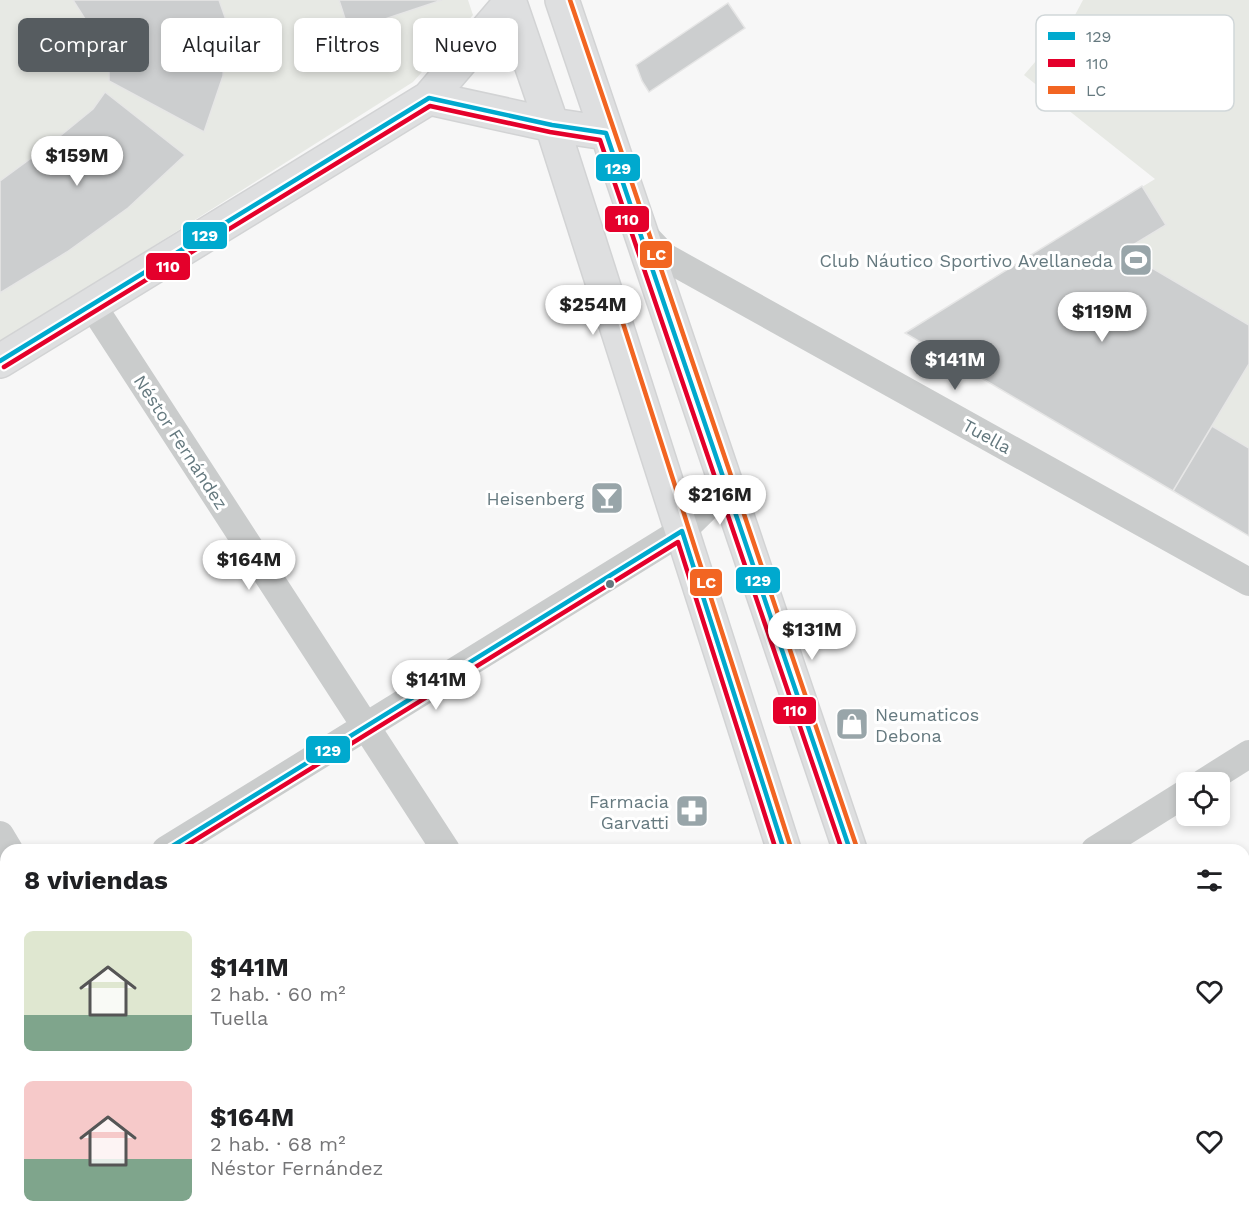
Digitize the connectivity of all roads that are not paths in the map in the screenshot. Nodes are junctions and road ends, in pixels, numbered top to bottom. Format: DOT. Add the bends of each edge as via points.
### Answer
graph roads {
  1 [pos="562,0"];
  2 [pos="509,2"];
  3 [pos="429,98"];
  4 [pos="552,125"];
  5 [pos="606,134"];
  6 [pos="639,230"];
  7 [pos="92,305"];
  8 [pos="0,362"];
  9 [pos="726,488"];
  10 [pos="682,531"];
  11 [pos="1249,582"];
  12 [pos="365,727"];
  13 [pos="1249,754"];
  14 [pos="1220,772"];
  15 [pos="1176,799"];
  16 [pos="176,844"];
  17 [pos="442,844"];
  18 [pos="781,844"];
  19 [pos="848,844"];
  20 [pos="1105,844"];
  1 -- 5 [label="main road"];
  2 -- 3 [label="main road"];
  2 -- 4 [label="main road"];
  3 -- 4 [label="main road"];
  3 -- 7 [label="main road"];
  4 -- 5 [label="main road"];
  4 -- 10 [label="main road"];
  5 -- 6 [label="main road"];
  6 -- 9 [label="main road"];
  6 -- 11 [label="street, Tuella" via="665,257"];
  7 -- 8 [label="main road"];
  7 -- 12 [label="street, Néstor Fernández"];
  9 -- 10 [label="street"];
  9 -- 19 [label="main road"];
  10 -- 12 [label="street"];
  10 -- 18 [label="main road"];
  12 -- 16 [label="street"];
  12 -- 17 [label="street, Néstor Fernández"];
  13 -- 14 [label="street"];
  15 -- 20 [label="street"];
}
